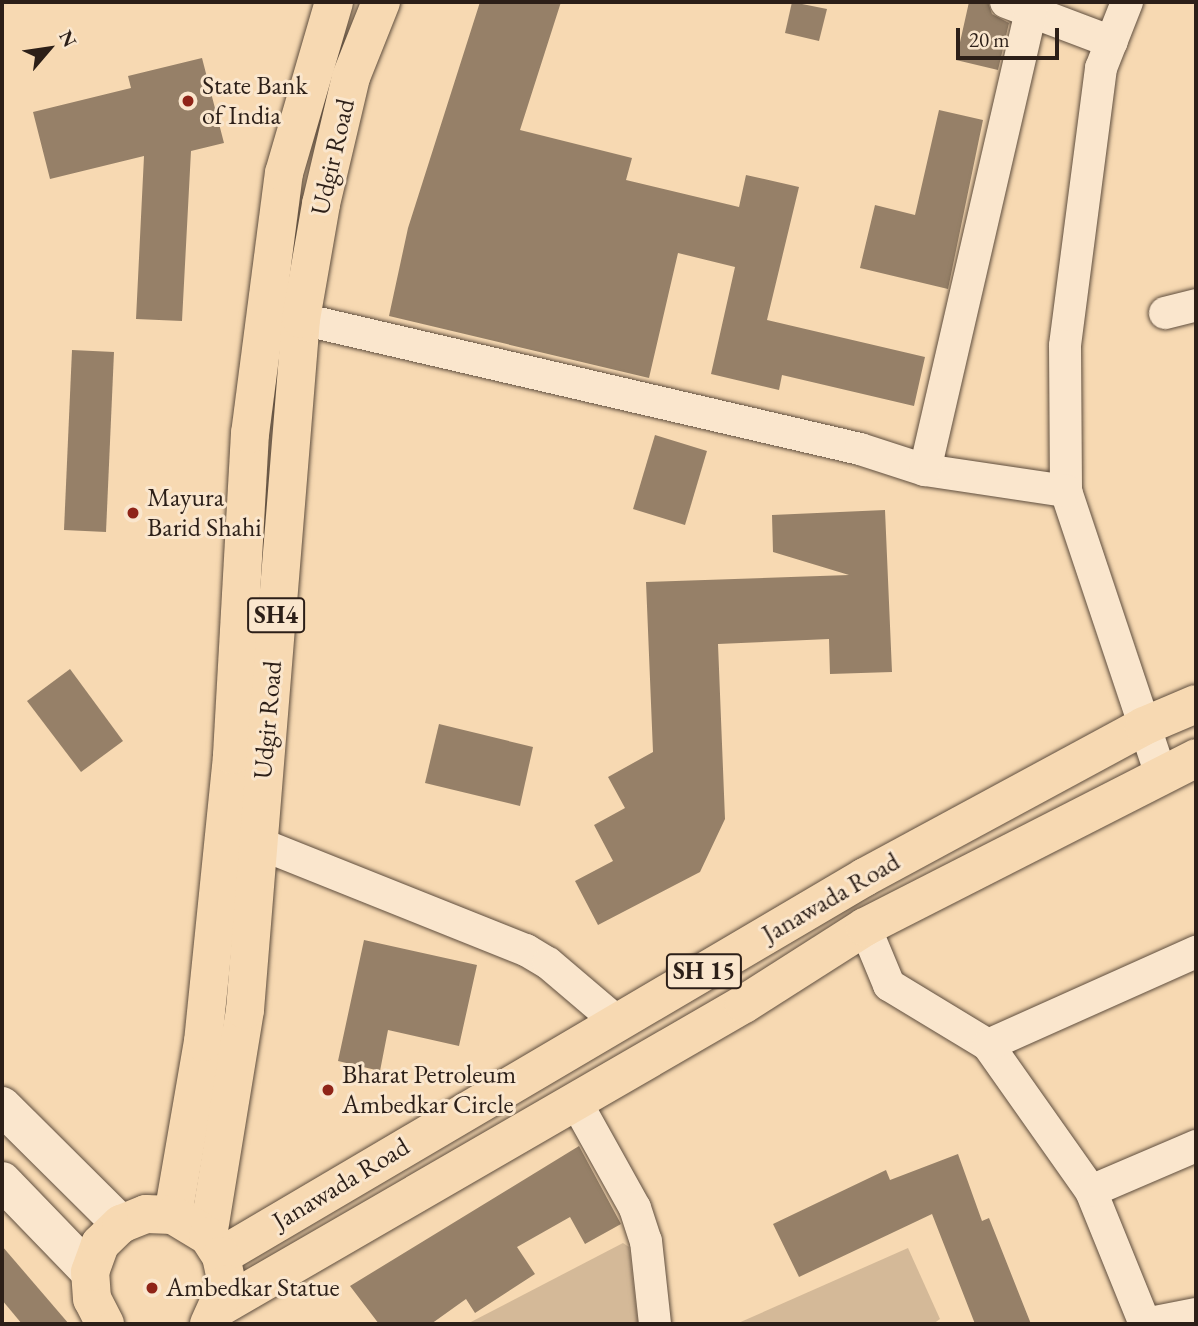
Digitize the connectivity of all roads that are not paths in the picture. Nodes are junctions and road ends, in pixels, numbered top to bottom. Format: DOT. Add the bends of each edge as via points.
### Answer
graph roads {
  1 [pos="334,2"];
  2 [pos="381,2"];
  3 [pos="1127,2"];
  4 [pos="1018,6"];
  5 [pos="1112,42"];
  6 [pos="1196,305"];
  7 [pos="1165,313"];
  8 [pos="302,319"];
  9 [pos="925,470"];
  10 [pos="1066,491"];
  11 [pos="1196,704"];
  12 [pos="1144,726"];
  13 [pos="1196,758"];
  14 [pos="1161,775"];
  15 [pos="258,843"];
  16 [pos="865,928"];
  17 [pos="1196,952"];
  18 [pos="615,1020"];
  19 [pos="988,1045"];
  20 [pos="576,1102"];
  21 [pos="2,1106"];
  22 [pos="1196,1146"];
  23 [pos="2,1181"];
  24 [pos="1091,1191"];
  25 [pos="173,1214"];
  26 [pos="121,1224"];
  27 [pos="214,1246"];
  28 [pos="90,1272"];
  29 [pos="1196,1314"];
  30 [pos="214,1316"];
  31 [pos="105,1324"];
  32 [pos="655,1324"];
  1 -- 25 [label="main road, Udgir Road / SH4" via="284,173 250,434 232,755 203,1042"];
  2 -- 8 [label="main road, Udgir Road / SH4" via="351,77 321,204"];
  3 -- 5 [label="street"];
  4 -- 5 [label="street"];
  4 -- 9 [label="street"];
  5 -- 10 [label="street" via="1101,68 1065,346"];
  6 -- 7 [label="street"];
  8 -- 9 [label="street" via="860,449"];
  8 -- 15 [label="main road, Udgir Road / SH4"];
  9 -- 10 [label="street"];
  10 -- 12 [label="street"];
  11 -- 12 [label="main road, Janawada Road / SH 15"];
  12 -- 14 [label="street"];
  12 -- 18 [label="main road, Janawada Road / SH 15" via="865,877"];
  13 -- 14 [label="main road, Janawada Road / SH 15"];
  14 -- 16 [label="main road, Janawada Road / SH 15"];
  15 -- 18 [label="street" via="526,950"];
  15 -- 27 [label="main road, Udgir Road / SH4" via="245,1010"];
  16 -- 19 [label="street" via="889,985"];
  16 -- 20 [label="main road, Janawada Road / SH 15"];
  17 -- 19 [label="street"];
  18 -- 27 [label="main road, Janawada Road / SH 15"];
  19 -- 24 [label="street"];
  20 -- 30 [label="main road, Janawada Road / SH 15"];
  20 -- 32 [label="street" via="635,1208 646,1241"];
  21 -- 26 [label="main road"];
  22 -- 24 [label="street"];
  23 -- 28 [label="main road"];
  24 -- 29 [label="street" via="1145,1324"];
  25 -- 26 [label="main road" via="146,1214"];
  25 -- 27 [label="main road"];
  26 -- 28 [label="main road" via="100,1244"];
  27 -- 30 [label="main road, Udgir Road" via="227,1284"];
  28 -- 31 [label="main road" via="92,1299"];
}
